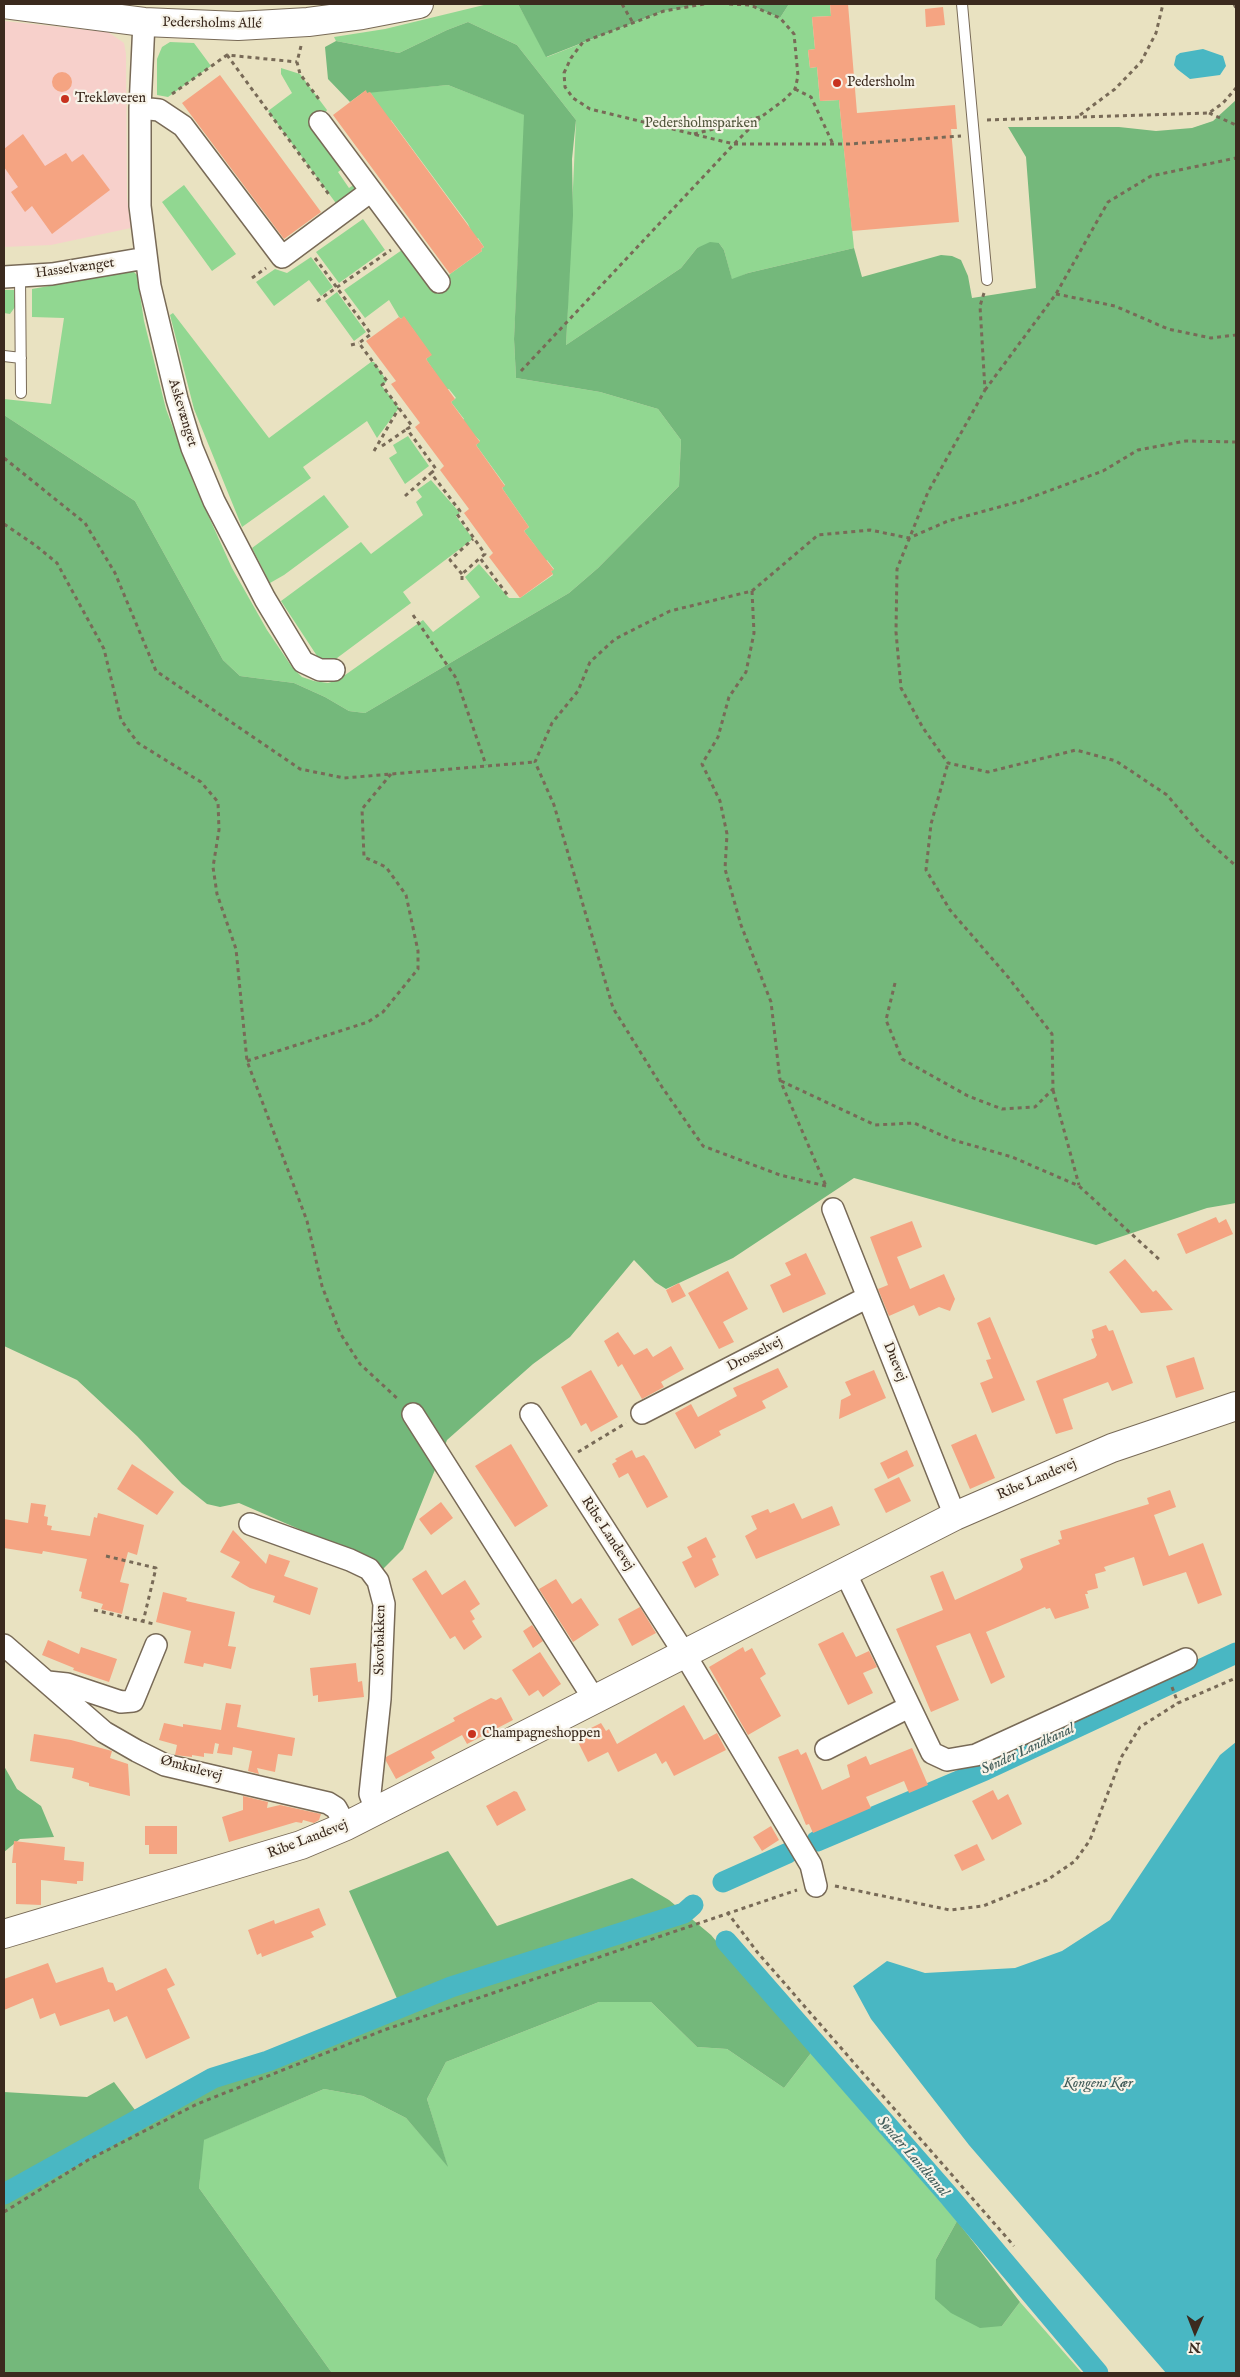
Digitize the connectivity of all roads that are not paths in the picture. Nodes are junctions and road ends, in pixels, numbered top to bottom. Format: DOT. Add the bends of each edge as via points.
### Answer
graph roads {
  1 [pos="4,4"];
  2 [pos="419,4"];
  3 [pos="962,4"];
  4 [pos="144,22"];
  5 [pos="149,109"];
  6 [pos="320,122"];
  7 [pos="371,191"];
  8 [pos="146,258"];
  9 [pos="12,276"];
  10 [pos="987,280"];
  11 [pos="439,282"];
  12 [pos="4,356"];
  13 [pos="21,358"];
  14 [pos="22,393"];
  15 [pos="334,670"];
  16 [pos="833,1209"];
  17 [pos="868,1297"];
  18 [pos="1236,1406"];
  19 [pos="642,1413"];
  20 [pos="413,1414"];
  21 [pos="531,1414"];
  22 [pos="955,1516"];
  23 [pos="250,1524"];
  24 [pos="844,1572"];
  25 [pos="159,1636"];
  26 [pos="4,1645"];
  27 [pos="684,1653"];
  28 [pos="1186,1659"];
  29 [pos="47,1682"];
  30 [pos="594,1700"];
  31 [pos="909,1707"];
  32 [pos="826,1749"];
  33 [pos="376,1810"];
  34 [pos="346,1826"];
  35 [pos="816,1886"];
  36 [pos="4,1934"];
  1 -- 4 [label="main road, Pedersholms Allé"];
  2 -- 4 [label="main road, Pedersholms Allé" via="308,22 238,26"];
  3 -- 10 [label="lane"];
  4 -- 5 [label="street, Askevænget"];
  5 -- 7 [label="street" via="183,126 282,257"];
  5 -- 8 [label="street, Askevænget" via="140,206"];
  6 -- 7 [label="street"];
  7 -- 11 [label="street"];
  8 -- 9 [label="street, Hasselvænget" via="52,274"];
  8 -- 15 [label="street, Askevænget" via="177,399 192,448 214,501 303,662 320,670"];
  9 -- 13 [label="lane"];
  12 -- 13 [label="lane"];
  13 -- 14 [label="lane"];
  16 -- 17 [label="street, Duevej"];
  17 -- 19 [label="street, Drosselvej"];
  17 -- 22 [label="street, Duevej"];
  18 -- 22 [label="main road, Ribe Landevej" via="1112,1448"];
  20 -- 30 [label="street"];
  21 -- 27 [label="street, Ribe Landevej"];
  22 -- 24 [label="main road, Ribe Landevej"];
  23 -- 33 [label="street, Skovbakken" via="350,1560 369,1569 378,1581 384,1604 380,1699 370,1794"];
  24 -- 27 [label="main road, Ribe Landevej"];
  24 -- 31 [label="street"];
  25 -- 29 [label="street" via="133,1701 121,1702 67,1684"];
  26 -- 29 [label="street, Ømkulevej"];
  27 -- 30 [label="main road, Ribe Landevej"];
  27 -- 35 [label="street, Ribe Landevej" via="811,1865"];
  28 -- 31 [label="street" via="976,1755 947,1760 932,1753"];
  29 -- 34 [label="street, Ømkulevej" via="104,1732 165,1765 328,1803 336,1808"];
  30 -- 33 [label="main road, Ribe Landevej"];
  31 -- 32 [label="street"];
  33 -- 34 [label="main road, Ribe Landevej"];
  34 -- 36 [label="main road, Ribe Landevej" via="301,1845"];
}
